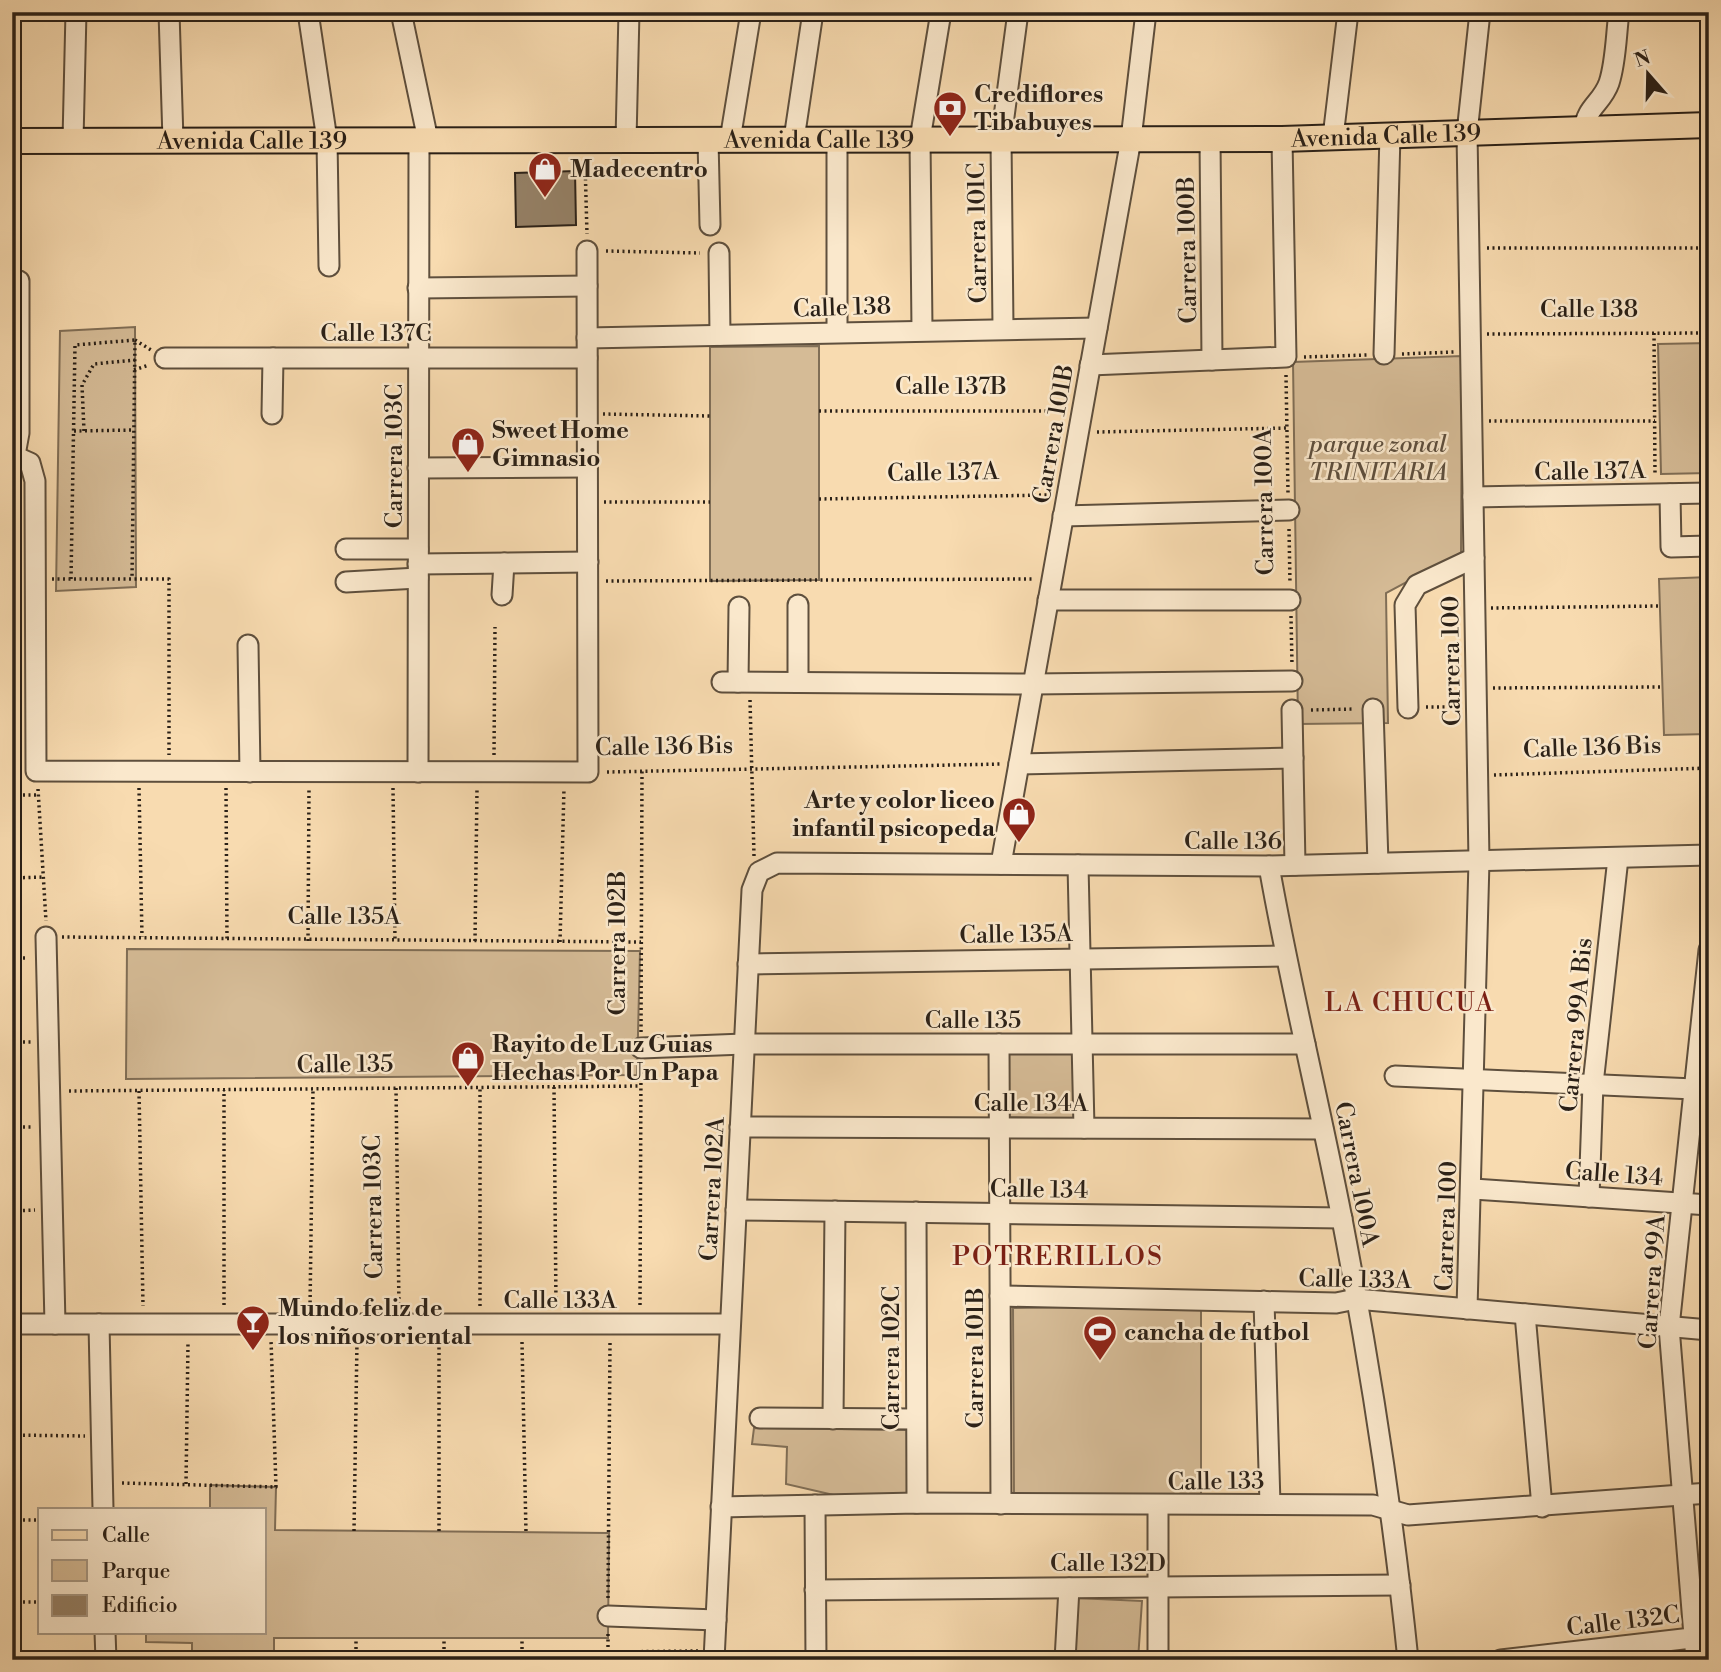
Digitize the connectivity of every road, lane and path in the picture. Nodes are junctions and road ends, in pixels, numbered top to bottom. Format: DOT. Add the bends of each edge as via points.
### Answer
graph roads {
  1 [pos="76,12"];
  2 [pos="169,12"];
  3 [pos="309,12"];
  4 [pos="401,12"];
  5 [pos="629,12"];
  6 [pos="751,12"];
  7 [pos="813,12"];
  8 [pos="941,12"];
  9 [pos="1018,12"];
  10 [pos="1146,12"];
  11 [pos="1348,12"];
  12 [pos="1480,12"];
  13 [pos="1619,12"];
  14 [pos="1709,125"];
  15 [pos="1584,130"];
  16 [pos="1466,133"];
  17 [pos="1390,135"];
  18 [pos="1333,137"];
  19 [pos="794,139"];
  20 [pos="837,139"];
  21 [pos="920,139"];
  22 [pos="1001,139"];
  23 [pos="1131,139"];
  24 [pos="1210,139"];
  25 [pos="1282,139"];
  26 [pos="173,140"];
  27 [pos="327,140"];
  28 [pos="423,140"];
  29 [pos="626,140"];
  30 [pos="719,140"];
  31 [pos="12,141"];
  32 [pos="73,141"];
  33 [pos="585,162"];
  34 [pos="710,225"];
  35 [pos="1469,248"];
  36 [pos="1709,248"];
  37 [pos="587,251"];
  38 [pos="719,253"];
  39 [pos="329,266"];
  40 [pos="19,281"];
  41 [pos="587,286"];
  42 [pos="418,288"];
  43 [pos="1097,327"];
  44 [pos="1003,328"];
  45 [pos="922,330"];
  46 [pos="837,332"];
  47 [pos="1654,333"];
  48 [pos="1709,333"];
  49 [pos="1470,334"];
  50 [pos="720,335"];
  51 [pos="587,338"];
  52 [pos="1384,354"];
  53 [pos="165,358"];
  54 [pos="273,358"];
  55 [pos="418,358"];
  56 [pos="587,358"];
  57 [pos="1286,358"];
  58 [pos="135,360"];
  59 [pos="1212,360"];
  60 [pos="1090,365"];
  61 [pos="819,411"];
  62 [pos="1082,411"];
  63 [pos="587,413"];
  64 [pos="272,414"];
  65 [pos="710,416"];
  66 [pos="1471,421"];
  67 [pos="1655,421"];
  68 [pos="1287,428"];
  69 [pos="74,430"];
  70 [pos="84,430"];
  71 [pos="134,430"];
  72 [pos="1078,432"];
  73 [pos="19,457"];
  74 [pos="587,467"];
  75 [pos="418,468"];
  76 [pos="1709,493"];
  77 [pos="1662,494"];
  78 [pos="1067,495"];
  79 [pos="1473,497"];
  80 [pos="820,499"];
  81 [pos="587,502"];
  82 [pos="710,502"];
  83 [pos="1289,510"];
  84 [pos="1063,516"];
  85 [pos="1709,546"];
  86 [pos="346,549"];
  87 [pos="1474,558"];
  88 [pos="504,563"];
  89 [pos="418,564"];
  90 [pos="588,572"];
  91 [pos="36,579"];
  92 [pos="71,579"];
  93 [pos="132,579"];
  94 [pos="1052,579"];
  95 [pos="346,582"];
  96 [pos="502,595"];
  97 [pos="1048,600"];
  98 [pos="1290,600"];
  99 [pos="798,605"];
  100 [pos="1660,606"];
  101 [pos="739,607"];
  102 [pos="1475,608"];
  103 [pos="495,627"];
  104 [pos="248,645"];
  105 [pos="1292,681"];
  106 [pos="737,682"];
  107 [pos="798,682"];
  108 [pos="1033,684"];
  109 [pos="1662,687"];
  110 [pos="1476,688"];
  111 [pos="1408,708"];
  112 [pos="1373,709"];
  113 [pos="1292,710"];
  114 [pos="1293,758"];
  115 [pos="1019,764"];
  116 [pos="1709,768"];
  117 [pos="752,769"];
  118 [pos="36,771"];
  119 [pos="642,771"];
  120 [pos="138,772"];
  121 [pos="169,772"];
  122 [pos="226,772"];
  123 [pos="250,772"];
  124 [pos="309,772"];
  125 [pos="392,772"];
  126 [pos="418,772"];
  127 [pos="486,772"];
  128 [pos="565,772"];
  129 [pos="588,772"];
  130 [pos="1478,775"];
  131 [pos="12,795"];
  132 [pos="38,795"];
  133 [pos="1709,855"];
  134 [pos="1618,858"];
  135 [pos="1479,861"];
  136 [pos="1378,863"];
  137 [pos="1001,864"];
  138 [pos="1078,865"];
  139 [pos="1295,865"];
  140 [pos="1269,866"];
  141 [pos="759,872"];
  142 [pos="45,877"];
  143 [pos="12,878"];
  144 [pos="46,937"];
  145 [pos="142,938"];
  146 [pos="227,939"];
  147 [pos="308,940"];
  148 [pos="395,941"];
  149 [pos="475,941"];
  150 [pos="560,942"];
  151 [pos="641,942"];
  152 [pos="1709,950"];
  153 [pos="1285,956"];
  154 [pos="1081,957"];
  155 [pos="748,964"];
  156 [pos="744,1044"];
  157 [pos="999,1044"];
  158 [pos="1082,1044"];
  159 [pos="1305,1044"];
  160 [pos="641,1048"];
  161 [pos="1395,1076"];
  162 [pos="1475,1079"];
  163 [pos="1593,1084"];
  164 [pos="641,1086"];
  165 [pos="554,1087"];
  166 [pos="396,1088"];
  167 [pos="480,1088"];
  168 [pos="313,1089"];
  169 [pos="1694,1089"];
  170 [pos="224,1090"];
  171 [pos="139,1091"];
  172 [pos="50,1092"];
  173 [pos="740,1127"];
  174 [pos="999,1128"];
  175 [pos="1084,1128"];
  176 [pos="1323,1129"];
  177 [pos="1473,1189"];
  178 [pos="1590,1197"];
  179 [pos="1682,1204"];
  180 [pos="1709,1205"];
  181 [pos="736,1210"];
  182 [pos="835,1211"];
  183 [pos="916,1212"];
  184 [pos="999,1213"];
  185 [pos="1342,1218"];
  186 [pos="1000,1296"];
  187 [pos="1356,1299"];
  188 [pos="1264,1301"];
  189 [pos="1467,1308"];
  190 [pos="1525,1314"];
  191 [pos="12,1324"];
  192 [pos="55,1324"];
  193 [pos="99,1324"];
  194 [pos="144,1324"];
  195 [pos="189,1324"];
  196 [pos="224,1324"];
  197 [pos="270,1324"];
  198 [pos="310,1324"];
  199 [pos="358,1324"];
  200 [pos="399,1324"];
  201 [pos="439,1324"];
  202 [pos="480,1324"];
  203 [pos="522,1324"];
  204 [pos="556,1324"];
  205 [pos="610,1324"];
  206 [pos="640,1324"];
  207 [pos="730,1324"];
  208 [pos="1669,1327"];
  209 [pos="1709,1330"];
  210 [pos="760,1418"];
  211 [pos="833,1419"];
  212 [pos="915,1419"];
  213 [pos="12,1435"];
  214 [pos="101,1437"];
  215 [pos="102,1482"];
  216 [pos="186,1484"];
  217 [pos="1709,1493"];
  218 [pos="1680,1495"];
  219 [pos="917,1503"];
  220 [pos="1001,1504"];
  221 [pos="1270,1504"];
  222 [pos="815,1505"];
  223 [pos="1158,1506"];
  224 [pos="721,1507"];
  225 [pos="1542,1507"];
  226 [pos="103,1508"];
  227 [pos="1392,1510"];
  228 [pos="12,1520"];
  229 [pos="38,1520"];
  230 [pos="354,1531"];
  231 [pos="439,1532"];
  232 [pos="526,1532"];
  233 [pos="1400,1585"];
  234 [pos="1158,1587"];
  235 [pos="1069,1588"];
  236 [pos="815,1590"];
  237 [pos="12,1602"];
  238 [pos="38,1602"];
  239 [pos="608,1616"];
  240 [pos="716,1620"];
  241 [pos="105,1634"];
  242 [pos="1701,1637"];
  243 [pos="356,1638"];
  244 [pos="444,1638"];
  245 [pos="522,1638"];
  246 [pos="608,1652"];
  247 [pos="714,1655"];
  248 [pos="106,1660"];
  249 [pos="356,1660"];
  250 [pos="444,1660"];
  251 [pos="522,1660"];
  252 [pos="608,1660"];
  253 [pos="816,1660"];
  254 [pos="1065,1660"];
  255 [pos="1158,1660"];
  256 [pos="1408,1660"];
  257 [pos="1501,1660"];
  258 [pos="1696,1660"];
  1 -- 32 [label="street"];
  2 -- 26 [label="street"];
  3 -- 27 [label="street"];
  4 -- 28 [label="street, Carrera 103C"];
  5 -- 29 [label="street"];
  6 -- 30 [label="street"];
  7 -- 19 [label="street"];
  8 -- 21 [label="street"];
  9 -- 22 [label="street, Carrera 101C"];
  10 -- 23 [label="street, Carrera 101B"];
  11 -- 18 [label="street"];
  12 -- 16 [label="street, Carrera 100"];
  13 -- 15 [label="street" via="1609,82 1602,98 1585,115"];
  14 -- 15 [label="main road, Avenida Calle 139"];
  15 -- 16 [label="main road, Avenida Calle 139"];
  16 -- 17 [label="main road, Avenida Calle 139"];
  16 -- 35 [label="street, Carrera 100"];
  17 -- 18 [label="main road, Avenida Calle 139"];
  17 -- 52 [label="street"];
  18 -- 25 [label="main road, Avenida Calle 139"];
  19 -- 20 [label="main road, Avenida Calle 139"];
  19 -- 30 [label="main road, Avenida Calle 139"];
  20 -- 21 [label="main road, Avenida Calle 139"];
  20 -- 46 [label="street"];
  21 -- 22 [label="main road, Avenida Calle 139"];
  21 -- 45 [label="street"];
  22 -- 23 [label="main road, Avenida Calle 139"];
  22 -- 44 [label="street, Carrera 101C"];
  23 -- 24 [label="main road, Avenida Calle 139"];
  23 -- 43 [label="street, Carrera 101B"];
  24 -- 25 [label="main road, Avenida Calle 139"];
  24 -- 59 [label="street, Carrera 100B"];
  25 -- 57 [label="street"];
  26 -- 27 [label="main road, Avenida Calle 139"];
  26 -- 32 [label="main road, Avenida Calle 139"];
  27 -- 28 [label="main road, Avenida Calle 139"];
  27 -- 39 [label="street"];
  28 -- 29 [label="main road, Avenida Calle 139"];
  28 -- 42 [label="street, Carrera 103C"];
  29 -- 30 [label="main road, Avenida Calle 139"];
  30 -- 34 [label="street"];
  31 -- 32 [label="main road, Avenida Calle 139"];
  33 -- 37 [label="path"];
  35 -- 36 [label="path"];
  35 -- 49 [label="street, Carrera 100"];
  37 -- 38 [label="path"];
  37 -- 41 [label="street"];
  38 -- 50 [label="street"];
  40 -- 73 [label="street"];
  41 -- 42 [label="street"];
  41 -- 51 [label="street"];
  42 -- 55 [label="street, Carrera 103C"];
  43 -- 44 [label="street, Calle 138"];
  43 -- 60 [label="street, Carrera 101B"];
  44 -- 45 [label="street, Calle 138"];
  45 -- 46 [label="street, Calle 138"];
  46 -- 50 [label="street, Calle 138"];
  47 -- 48 [label="path, Calle 138"];
  47 -- 49 [label="path, Calle 138"];
  47 -- 67 [label="path"];
  49 -- 66 [label="street, Carrera 100"];
  50 -- 51 [label="street, Calle 138"];
  51 -- 56 [label="street"];
  53 -- 54 [label="street, Calle 137C"];
  54 -- 55 [label="street, Calle 137C"];
  54 -- 64 [label="street"];
  55 -- 56 [label="street, Calle 137C"];
  55 -- 75 [label="street, Carrera 103C"];
  56 -- 63 [label="street"];
  57 -- 59 [label="street"];
  57 -- 68 [label="path, Carrera 100A"];
  58 -- 69 [label="path" via="135,340 75,345"];
  58 -- 70 [label="path" via="94,364 82,385"];
  58 -- 71 [label="path"];
  59 -- 60 [label="street"];
  60 -- 62 [label="street, Carrera 101B"];
  61 -- 62 [label="path, Calle 137B"];
  62 -- 72 [label="street, Carrera 101B"];
  63 -- 65 [label="path"];
  63 -- 74 [label="street"];
  66 -- 67 [label="path"];
  66 -- 79 [label="street, Carrera 100"];
  67 -- 77 [label="path"];
  68 -- 72 [label="path"];
  68 -- 83 [label="path, Carrera 100A"];
  69 -- 70 [label="path"];
  69 -- 92 [label="path"];
  70 -- 71 [label="path"];
  71 -- 93 [label="path"];
  72 -- 78 [label="street, Carrera 101B"];
  73 -- 91 [label="street" via="36,481"];
  74 -- 75 [label="street"];
  74 -- 81 [label="street"];
  75 -- 89 [label="street, Carrera 103C"];
  76 -- 77 [label="street, Calle 137A"];
  77 -- 79 [label="street, Calle 137A"];
  77 -- 85 [label="street" via="1671,547"];
  78 -- 80 [label="path, Calle 137A"];
  78 -- 84 [label="street, Carrera 101B"];
  79 -- 87 [label="street, Carrera 100"];
  81 -- 82 [label="path"];
  81 -- 90 [label="street"];
  83 -- 84 [label="street"];
  83 -- 98 [label="path, Carrera 100A"];
  84 -- 94 [label="street, Carrera 101B"];
  86 -- 89 [label="street"];
  87 -- 102 [label="street, Carrera 100"];
  87 -- 111 [label="street" via="1417,585 1405,605"];
  88 -- 89 [label="street"];
  88 -- 90 [label="street"];
  88 -- 96 [label="street"];
  89 -- 95 [label="street"];
  89 -- 126 [label="street, Carrera 103C"];
  90 -- 94 [label="path"];
  90 -- 129 [label="street"];
  91 -- 92 [label="path"];
  91 -- 118 [label="street"];
  92 -- 93 [label="path"];
  93 -- 121 [label="path" via="169,579"];
  94 -- 97 [label="street, Carrera 101B"];
  97 -- 98 [label="street"];
  97 -- 108 [label="street, Carrera 101B"];
  98 -- 105 [label="path, Carrera 100A"];
  99 -- 107 [label="street"];
  100 -- 102 [label="path"];
  101 -- 106 [label="street"];
  102 -- 110 [label="street, Carrera 100"];
  103 -- 127 [label="path"];
  104 -- 123 [label="street"];
  105 -- 108 [label="street"];
  106 -- 107 [label="street"];
  106 -- 117 [label="path"];
  107 -- 108 [label="street"];
  108 -- 115 [label="street, Carrera 101B"];
  109 -- 110 [label="path"];
  110 -- 130 [label="street, Carrera 100"];
  112 -- 136 [label="street"];
  113 -- 114 [label="street"];
  114 -- 115 [label="street"];
  114 -- 139 [label="street"];
  115 -- 117 [label="path, Calle 136 Bis"];
  115 -- 137 [label="street, Carrera 101B"];
  116 -- 130 [label="path, Calle 136 Bis"];
  117 -- 119 [label="path, Calle 136 Bis"];
  117 -- 141 [label="path" via="752,849"];
  118 -- 120 [label="street, Calle 136 Bis"];
  118 -- 132 [label="path"];
  119 -- 129 [label="path, Calle 136 Bis"];
  119 -- 151 [label="path, Carrera 102B"];
  120 -- 121 [label="street, Calle 136 Bis"];
  120 -- 145 [label="path"];
  121 -- 122 [label="street, Calle 136 Bis"];
  122 -- 123 [label="street, Calle 136 Bis"];
  122 -- 146 [label="path"];
  123 -- 124 [label="street, Calle 136 Bis"];
  124 -- 125 [label="street, Calle 136 Bis"];
  124 -- 147 [label="path"];
  125 -- 126 [label="street, Calle 136 Bis"];
  125 -- 148 [label="path"];
  126 -- 127 [label="street, Calle 136 Bis"];
  127 -- 128 [label="street, Calle 136 Bis"];
  127 -- 149 [label="path"];
  128 -- 129 [label="street, Calle 136 Bis"];
  128 -- 150 [label="path"];
  130 -- 135 [label="street, Carrera 100"];
  131 -- 132 [label="path"];
  132 -- 142 [label="path"];
  133 -- 134 [label="street, Calle 136"];
  134 -- 135 [label="street, Calle 136"];
  134 -- 163 [label="street, Carrera 99A Bis"];
  135 -- 136 [label="street, Calle 136"];
  135 -- 162 [label="street, Carrera 100"];
  136 -- 139 [label="street, Calle 136"];
  137 -- 138 [label="street, Calle 136"];
  137 -- 141 [label="street, Calle 136" via="777,863"];
  138 -- 140 [label="street, Calle 136"];
  138 -- 154 [label="street"];
  139 -- 140 [label="street, Calle 136"];
  140 -- 153 [label="street, Carrera 100A"];
  141 -- 155 [label="street, Carrera 102A" via="752,890"];
  142 -- 143 [label="path"];
  142 -- 144 [label="path"];
  144 -- 145 [label="path, Calle 135A"];
  144 -- 172 [label="street"];
  145 -- 146 [label="path, Calle 135A"];
  146 -- 147 [label="path, Calle 135A"];
  147 -- 148 [label="path, Calle 135A"];
  148 -- 149 [label="path, Calle 135A"];
  149 -- 150 [label="path, Calle 135A"];
  150 -- 151 [label="path, Calle 135A"];
  151 -- 160 [label="path, Carrera 102B"];
  152 -- 169 [label="street, Carrera 99A"];
  153 -- 154 [label="street, Calle 135A"];
  153 -- 159 [label="street, Carrera 100A"];
  154 -- 155 [label="street, Calle 135A"];
  154 -- 158 [label="street"];
  155 -- 156 [label="street, Carrera 102A"];
  156 -- 157 [label="street, Calle 135"];
  156 -- 160 [label="street, Calle 135"];
  156 -- 173 [label="street, Carrera 102A"];
  157 -- 158 [label="street, Calle 135"];
  157 -- 174 [label="street, Carrera 101B"];
  158 -- 159 [label="street, Calle 135"];
  158 -- 175 [label="street"];
  159 -- 176 [label="street, Carrera 100A"];
  160 -- 164 [label="path, Carrera 102B"];
  161 -- 162 [label="street"];
  162 -- 163 [label="street"];
  162 -- 177 [label="street, Carrera 100"];
  163 -- 169 [label="street"];
  163 -- 178 [label="street, Carrera 99A Bis"];
  164 -- 165 [label="path, Calle 135"];
  164 -- 206 [label="path, Carrera 102B"];
  165 -- 167 [label="path, Calle 135"];
  165 -- 204 [label="path"];
  166 -- 167 [label="path, Calle 135"];
  166 -- 168 [label="path, Calle 135"];
  166 -- 200 [label="path, Carrera 103C"];
  167 -- 202 [label="path"];
  168 -- 170 [label="path, Calle 135"];
  168 -- 198 [label="path"];
  169 -- 179 [label="street, Carrera 99A"];
  170 -- 171 [label="path, Calle 135"];
  170 -- 196 [label="path"];
  171 -- 172 [label="path, Calle 135"];
  171 -- 194 [label="path"];
  172 -- 192 [label="street"];
  173 -- 174 [label="street, Calle 134A"];
  173 -- 181 [label="street, Carrera 102A"];
  174 -- 175 [label="street, Calle 134A"];
  174 -- 184 [label="street, Carrera 101B"];
  175 -- 176 [label="street, Calle 134A"];
  176 -- 185 [label="street, Carrera 100A"];
  177 -- 178 [label="street, Calle 134"];
  177 -- 189 [label="street, Carrera 100"];
  178 -- 179 [label="street, Calle 134"];
  179 -- 180 [label="street, Calle 134"];
  179 -- 208 [label="street, Carrera 99A"];
  181 -- 182 [label="street, Calle 134"];
  181 -- 207 [label="street, Carrera 102A"];
  182 -- 183 [label="street, Calle 134"];
  182 -- 211 [label="street"];
  183 -- 184 [label="street, Calle 134"];
  183 -- 212 [label="street, Carrera 102C"];
  184 -- 185 [label="street, Calle 134"];
  184 -- 186 [label="street, Carrera 101B"];
  185 -- 187 [label="street, Carrera 100A"];
  186 -- 188 [label="street, Calle 133A"];
  186 -- 220 [label="street, Carrera 101B"];
  187 -- 188 [label="street, Calle 133A" via="1336,1303"];
  187 -- 189 [label="street, Calle 133A"];
  187 -- 227 [label="street, Carrera 100A"];
  188 -- 221 [label="street"];
  189 -- 190 [label="street, Calle 133A"];
  190 -- 208 [label="street, Calle 133A"];
  190 -- 225 [label="street"];
  191 -- 192 [label="street, Calle 133A"];
  192 -- 193 [label="street, Calle 133A"];
  193 -- 194 [label="street, Calle 133A"];
  193 -- 214 [label="street"];
  194 -- 195 [label="street, Calle 133A"];
  195 -- 196 [label="street, Calle 133A"];
  195 -- 216 [label="path"];
  196 -- 197 [label="street, Calle 133A"];
  197 -- 198 [label="street, Calle 133A"];
  197 -- 216 [label="path" via="276,1487"];
  198 -- 199 [label="street, Calle 133A"];
  199 -- 200 [label="street, Calle 133A"];
  199 -- 230 [label="path"];
  200 -- 201 [label="street, Calle 133A"];
  201 -- 202 [label="street, Calle 133A"];
  201 -- 231 [label="path"];
  202 -- 203 [label="street, Calle 133A"];
  203 -- 204 [label="street, Calle 133A"];
  203 -- 232 [label="path"];
  204 -- 205 [label="street, Calle 133A"];
  205 -- 206 [label="street, Calle 133A"];
  205 -- 239 [label="path"];
  206 -- 207 [label="street, Calle 133A"];
  207 -- 224 [label="street, Carrera 102A"];
  208 -- 209 [label="street, Calle 133A"];
  208 -- 218 [label="street, Carrera 99A"];
  210 -- 211 [label="street"];
  211 -- 212 [label="street"];
  212 -- 219 [label="street, Carrera 102C"];
  213 -- 214 [label="path"];
  214 -- 215 [label="street"];
  215 -- 216 [label="path"];
  215 -- 226 [label="street"];
  217 -- 218 [label="street, Calle 133"];
  218 -- 225 [label="street, Calle 133"];
  218 -- 242 [label="street, Carrera 99A"];
  219 -- 220 [label="street, Calle 133"];
  219 -- 222 [label="street, Calle 133"];
  220 -- 223 [label="street, Calle 133"];
  221 -- 223 [label="street, Calle 133"];
  221 -- 227 [label="street, Calle 133" via="1373,1505"];
  222 -- 224 [label="street, Calle 133"];
  222 -- 236 [label="street"];
  223 -- 234 [label="street"];
  224 -- 240 [label="street, Carrera 102A"];
  225 -- 227 [label="street, Calle 133" via="1408,1515"];
  227 -- 233 [label="street, Carrera 100A"];
  228 -- 229 [label="path"];
  233 -- 234 [label="street, Calle 132D"];
  233 -- 256 [label="street, Carrera 100A"];
  234 -- 235 [label="street, Calle 132D"];
  234 -- 255 [label="street"];
  235 -- 236 [label="street, Calle 132D"];
  235 -- 254 [label="street"];
  236 -- 253 [label="street"];
  237 -- 238 [label="path"];
  239 -- 240 [label="street"];
  239 -- 246 [label="path"];
  240 -- 247 [label="street, Carrera 102A"];
  241 -- 248 [label="street"];
  242 -- 257 [label="street, Calle 132C"];
  242 -- 258 [label="street, Carrera 99A"];
  243 -- 249 [label="path"];
  244 -- 250 [label="path"];
  245 -- 251 [label="path"];
  246 -- 247 [label="path"];
  246 -- 252 [label="path"];
}
